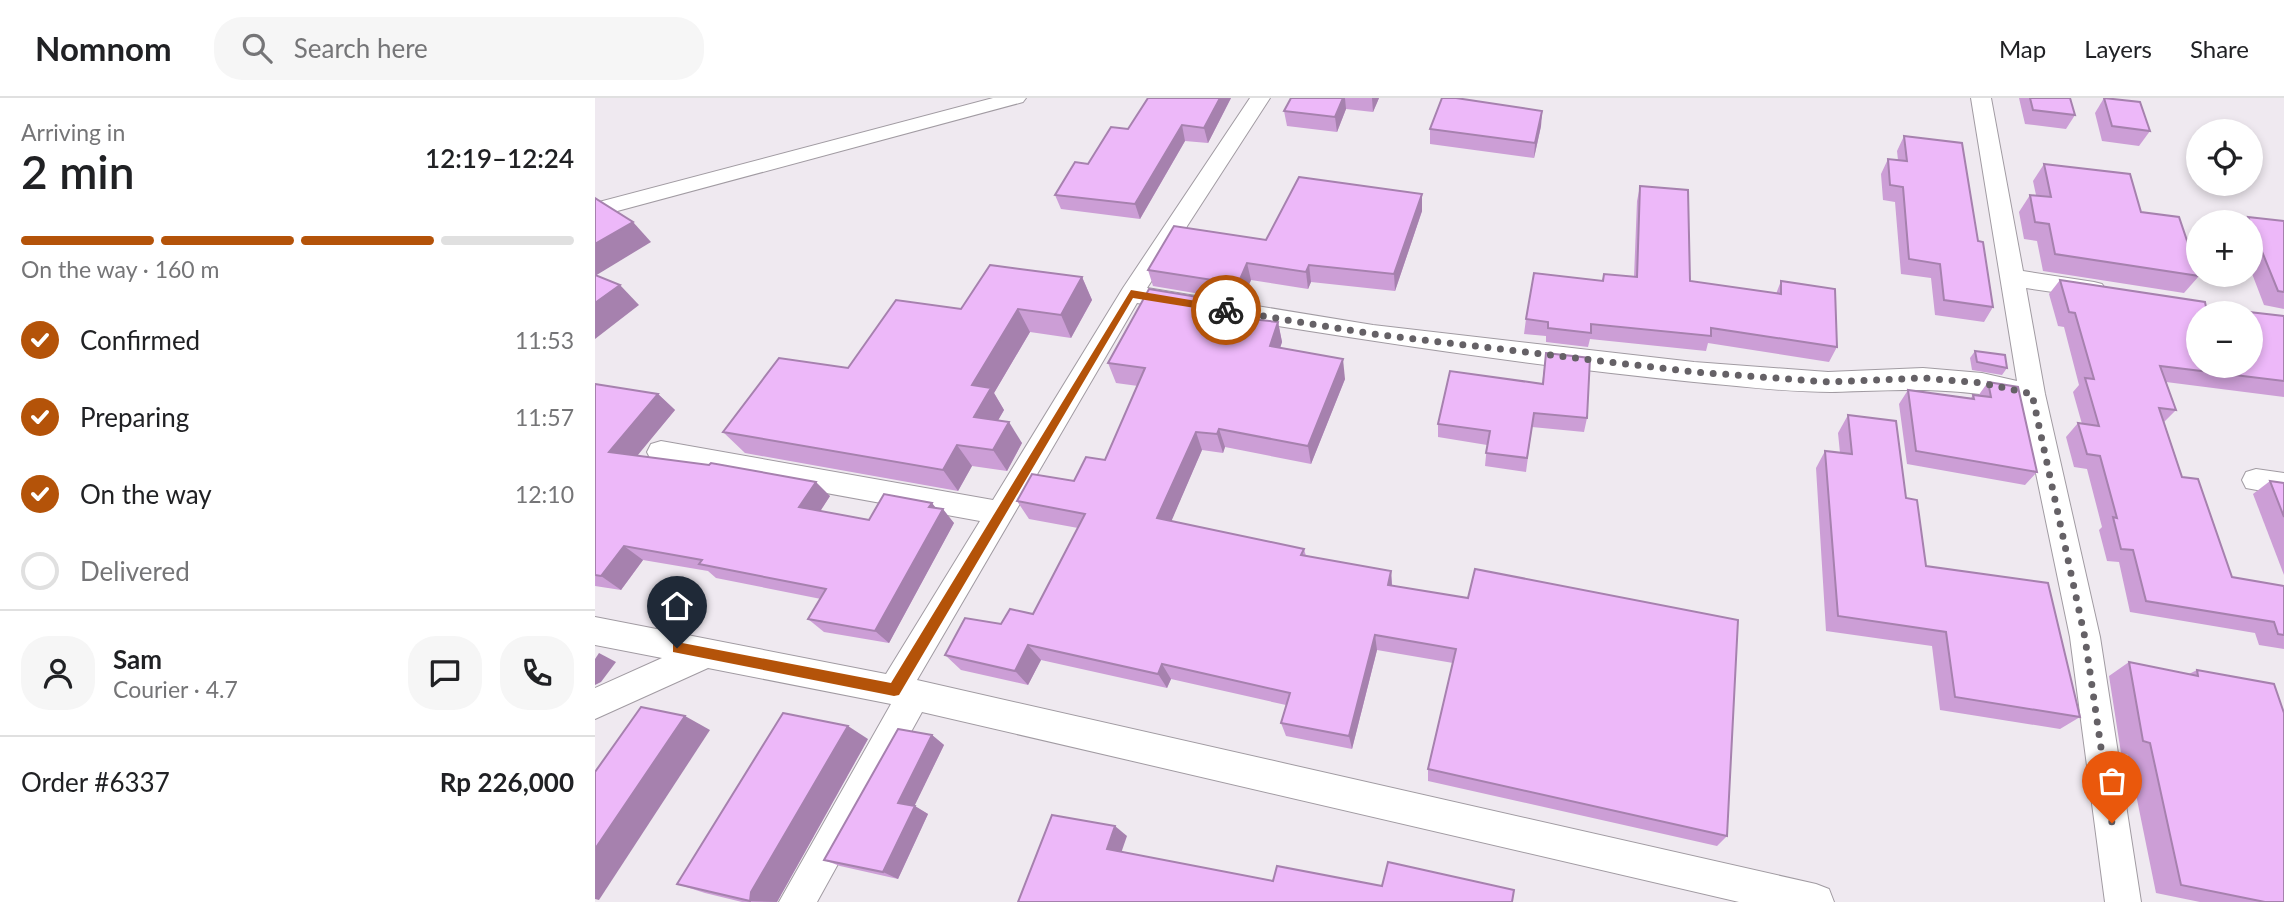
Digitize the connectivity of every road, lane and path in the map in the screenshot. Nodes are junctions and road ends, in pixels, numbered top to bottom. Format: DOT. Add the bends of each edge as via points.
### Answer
graph roads {
  1 [pos="1016,98"];
  2 [pos="1260,98"];
  3 [pos="1981,98"];
  4 [pos="595,210"];
  5 [pos="2014,278"];
  6 [pos="1131,294"];
  7 [pos="2119,294"];
  8 [pos="2032,394"];
  9 [pos="661,452"];
  10 [pos="2256,480"];
  11 [pos="2284,484"];
  12 [pos="1000,513"];
  13 [pos="595,631"];
  14 [pos="705,654"];
  15 [pos="904,693"];
  16 [pos="595,704"];
  17 [pos="797,902"];
  18 [pos="1816,902"];
  19 [pos="2123,902"];
  1 -- 4 [label="street"];
  2 -- 6 [label="street"];
  3 -- 5 [label="street"];
  5 -- 7 [label="street"];
  5 -- 8 [label="street"];
  6 -- 8 [label="street" via="1373,334 1667,369 1828,382 1923,378 1982,383"];
  6 -- 12 [label="street"];
  8 -- 19 [label="street" via="2085,638"];
  9 -- 12 [label="street"];
  10 -- 11 [label="street"];
  12 -- 15 [label="street"];
  13 -- 14 [label="street"];
  14 -- 15 [label="street"];
  14 -- 16 [label="street"];
  15 -- 17 [label="street"];
  15 -- 18 [label="street"];
}
